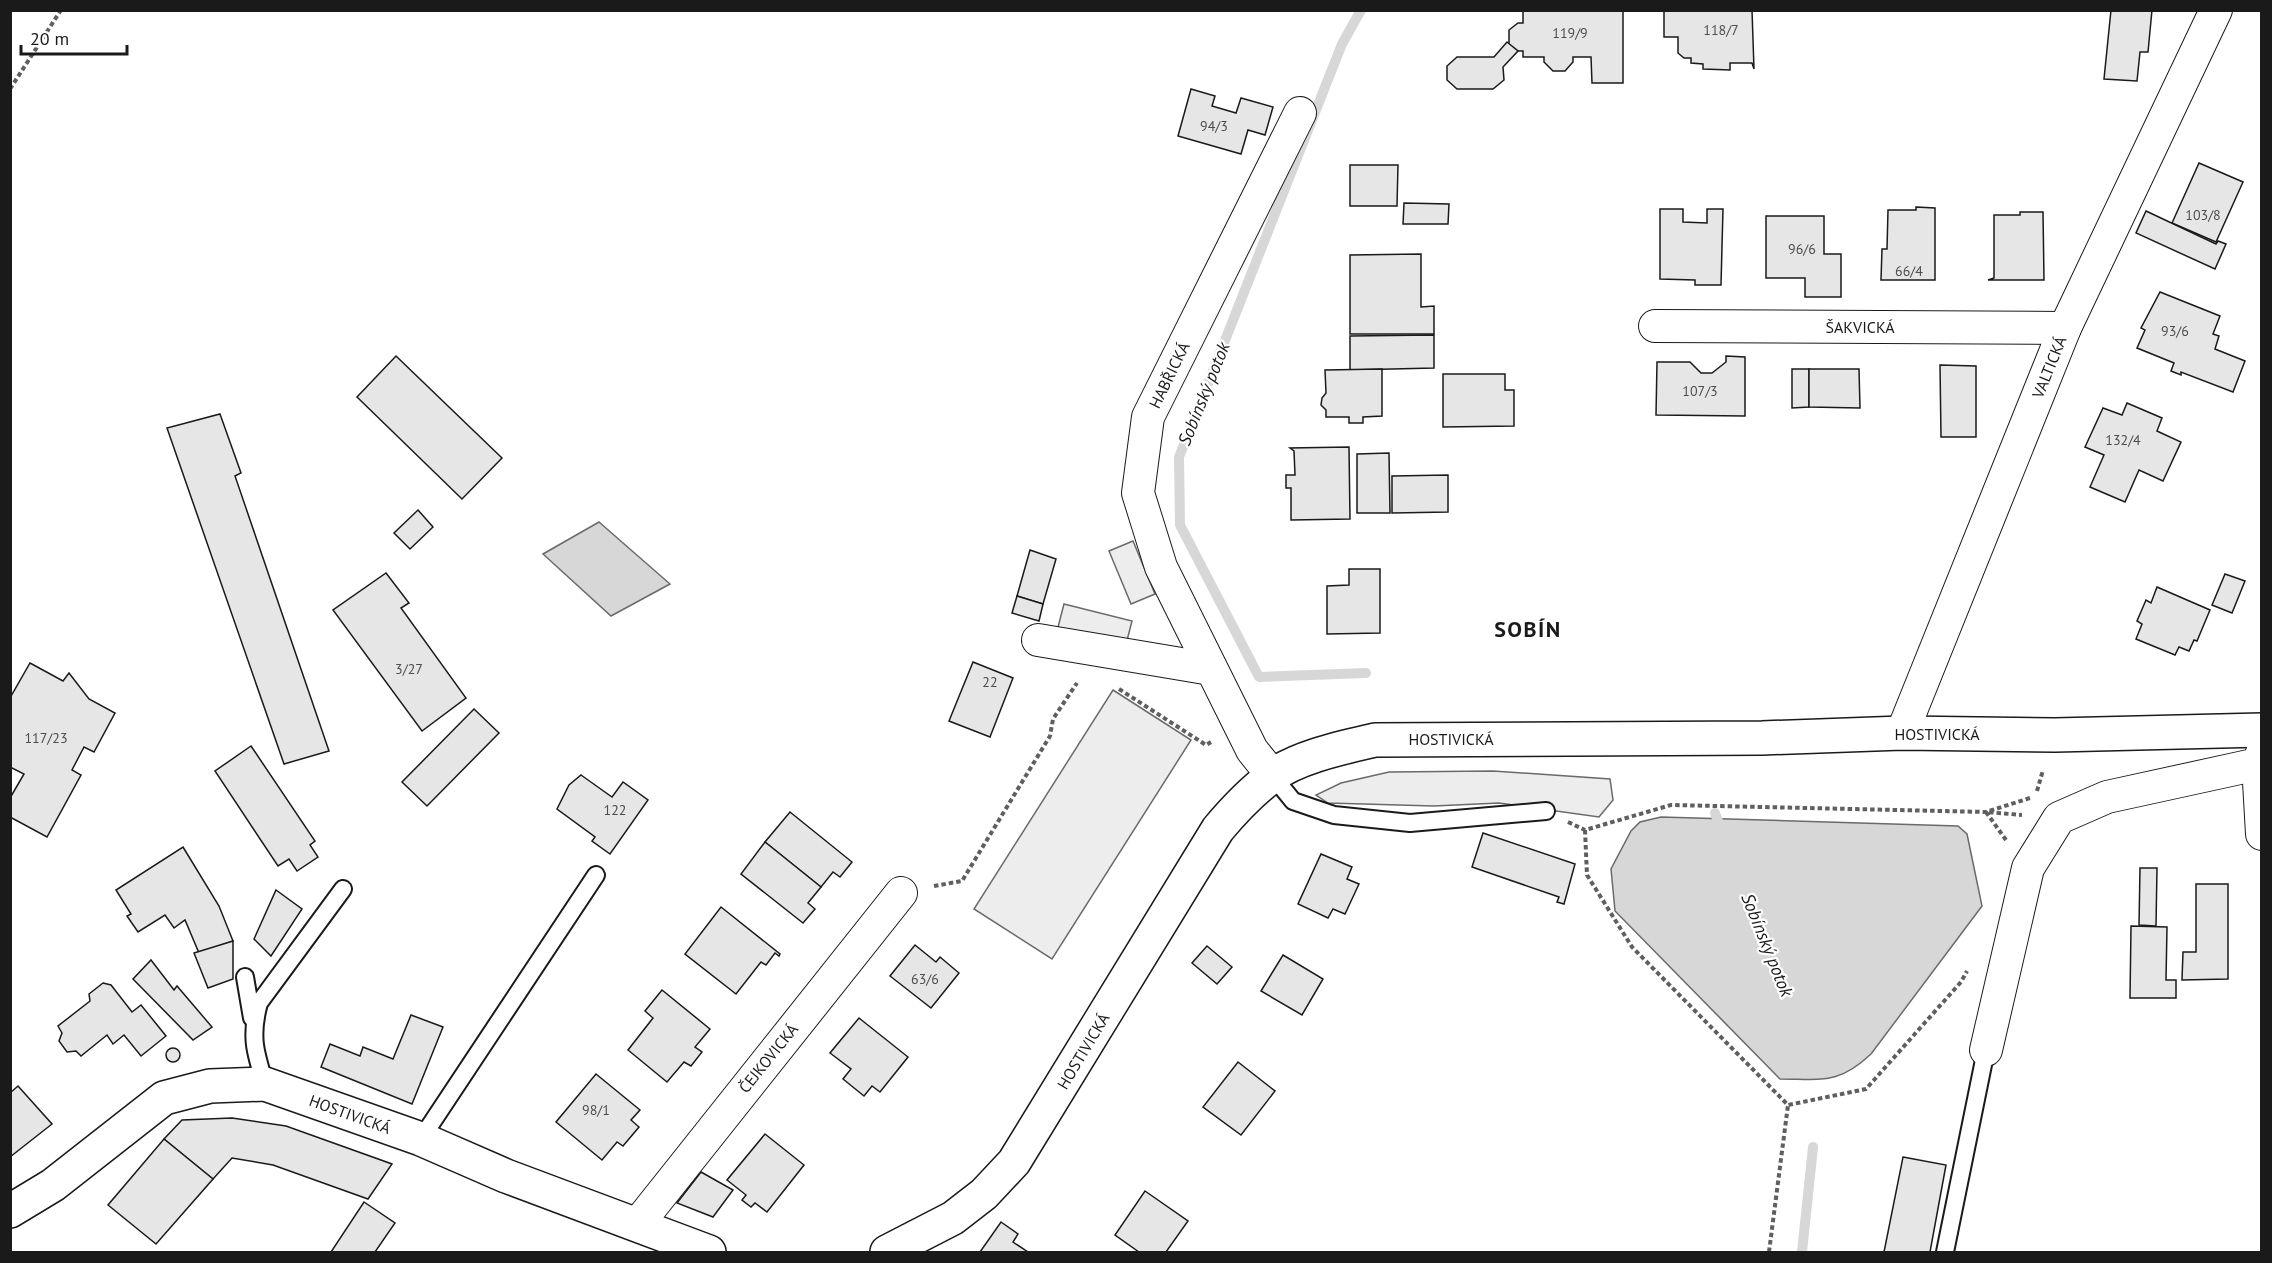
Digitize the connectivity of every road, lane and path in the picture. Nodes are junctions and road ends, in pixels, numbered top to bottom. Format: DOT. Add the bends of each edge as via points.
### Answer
graph roads {
  1 [pos="62,10"];
  2 [pos="2216,10"];
  3 [pos="10,89"];
  4 [pos="1300,113"];
  5 [pos="1654,326"];
  6 [pos="2065,328"];
  7 [pos="1038,640"];
  8 [pos="1211,669"];
  9 [pos="1085,683"];
  10 [pos="1113,685"];
  11 [pos="2262,730"];
  12 [pos="1902,733"];
  13 [pos="2055,735"];
  14 [pos="1190,736"];
  15 [pos="2260,758"];
  16 [pos="1272,775"];
  17 [pos="1546,811"];
  18 [pos="1986,812"];
  19 [pos="2059,818"];
  20 [pos="1585,830"];
  21 [pos="2262,834"];
  22 [pos="2028,868"];
  23 [pos="596,875"];
  24 [pos="343,889"];
  25 [pos="901,892"];
  26 [pos="1972,963"];
  27 [pos="245,977"];
  28 [pos="253,1025"];
  29 [pos="1986,1050"];
  30 [pos="265,1084"];
  31 [pos="1788,1105"];
  32 [pos="421,1140"];
  33 [pos="10,1211"];
  34 [pos="637,1225"];
  35 [pos="709,1252"];
  36 [pos="887,1252"];
  37 [pos="1769,1252"];
  38 [pos="1945,1252"];
  1 -- 3 [label="path"];
  2 -- 6 [label="street, VALTICKÁ"];
  4 -- 8 [label="street, HABŘICKÁ" via="1148,417 1138,493 1161,567"];
  5 -- 6 [label="street, ŠAKVICKÁ"];
  6 -- 12 [label="street, VALTICKÁ"];
  7 -- 8 [label="street"];
  8 -- 16 [label="street, HABŘICKÁ" via="1252,750"];
  9 -- 25 [label="path" via="1076,682 1053,719 1050,736 962,881"];
  10 -- 14 [label="path"];
  11 -- 13 [label="street, HOSTIVICKÁ"];
  12 -- 13 [label="street, HOSTIVICKÁ"];
  12 -- 16 [label="street, HOSTIVICKÁ" via="1375,740 1324,752"];
  13 -- 18 [label="path" via="2035,796"];
  15 -- 19 [label="street" via="2107,797"];
  15 -- 21 [label="street"];
  16 -- 17 [label="lane" via="1293,801 1334,815 1410,823"];
  16 -- 36 [label="street, HOSTIVICKÁ" via="1218,829 1014,1162 984,1194 953,1218"];
  17 -- 20 [label="path"];
  18 -- 19 [label="path"];
  18 -- 20 [label="path" via="1671,805"];
  18 -- 22 [label="path"];
  19 -- 22 [label="street"];
  20 -- 31 [label="path" via="1587,875 1632,947"];
  22 -- 29 [label="street"];
  23 -- 32 [label="lane"];
  24 -- 28 [label="lane" via="259,1003"];
  25 -- 34 [label="street, ČEJKOVICKÁ"];
  26 -- 31 [label="path" via="1960,982 1866,1089"];
  27 -- 28 [label="lane"];
  28 -- 30 [label="lane" via="254,1047"];
  29 -- 38 [label="lane"];
  30 -- 32 [label="street, HOSTIVICKÁ"];
  30 -- 33 [label="street, HOSTIVICKÁ" via="210,1086 164,1098 53,1185"];
  31 -- 37 [label="path"];
  32 -- 34 [label="street, HOSTIVICKÁ"];
  34 -- 35 [label="street, HOSTIVICKÁ"];
}
